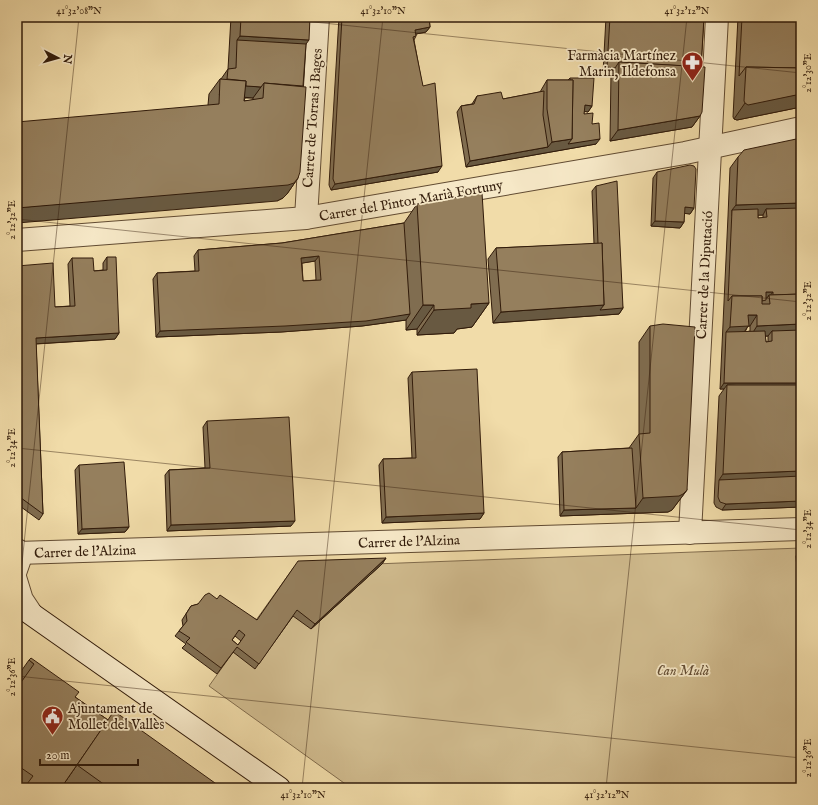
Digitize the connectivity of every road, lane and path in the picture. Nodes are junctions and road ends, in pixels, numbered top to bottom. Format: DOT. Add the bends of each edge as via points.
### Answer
graph roads {
  1 [pos="318,17"];
  2 [pos="717,17"];
  3 [pos="801,128"];
  4 [pos="710,148"];
  5 [pos="306,218"];
  6 [pos="17,240"];
  7 [pos="801,529"];
  8 [pos="690,533"];
  9 [pos="20,550"];
  10 [pos="17,604"];
  11 [pos="42,622"];
  12 [pos="279,788"];
  1 -- 5 [label="street, Carrer de Torras i Bages"];
  2 -- 4 [label="street, Carrer de la Diputació"];
  3 -- 4 [label="street, Carrer del Pintor Marià Fortuny"];
  4 -- 5 [label="street, Carrer del Pintor Marià Fortuny"];
  4 -- 8 [label="street, Carrer de la Diputació"];
  5 -- 6 [label="street, Carrer del Pintor Marià Fortuny"];
  7 -- 8 [label="street, Carrer de l'Alzina"];
  8 -- 9 [label="street, Carrer de l'Alzina"];
  9 -- 11 [label="lane" via="18,575 25,598"];
  10 -- 11 [label="street"];
  11 -- 12 [label="street"];
}
